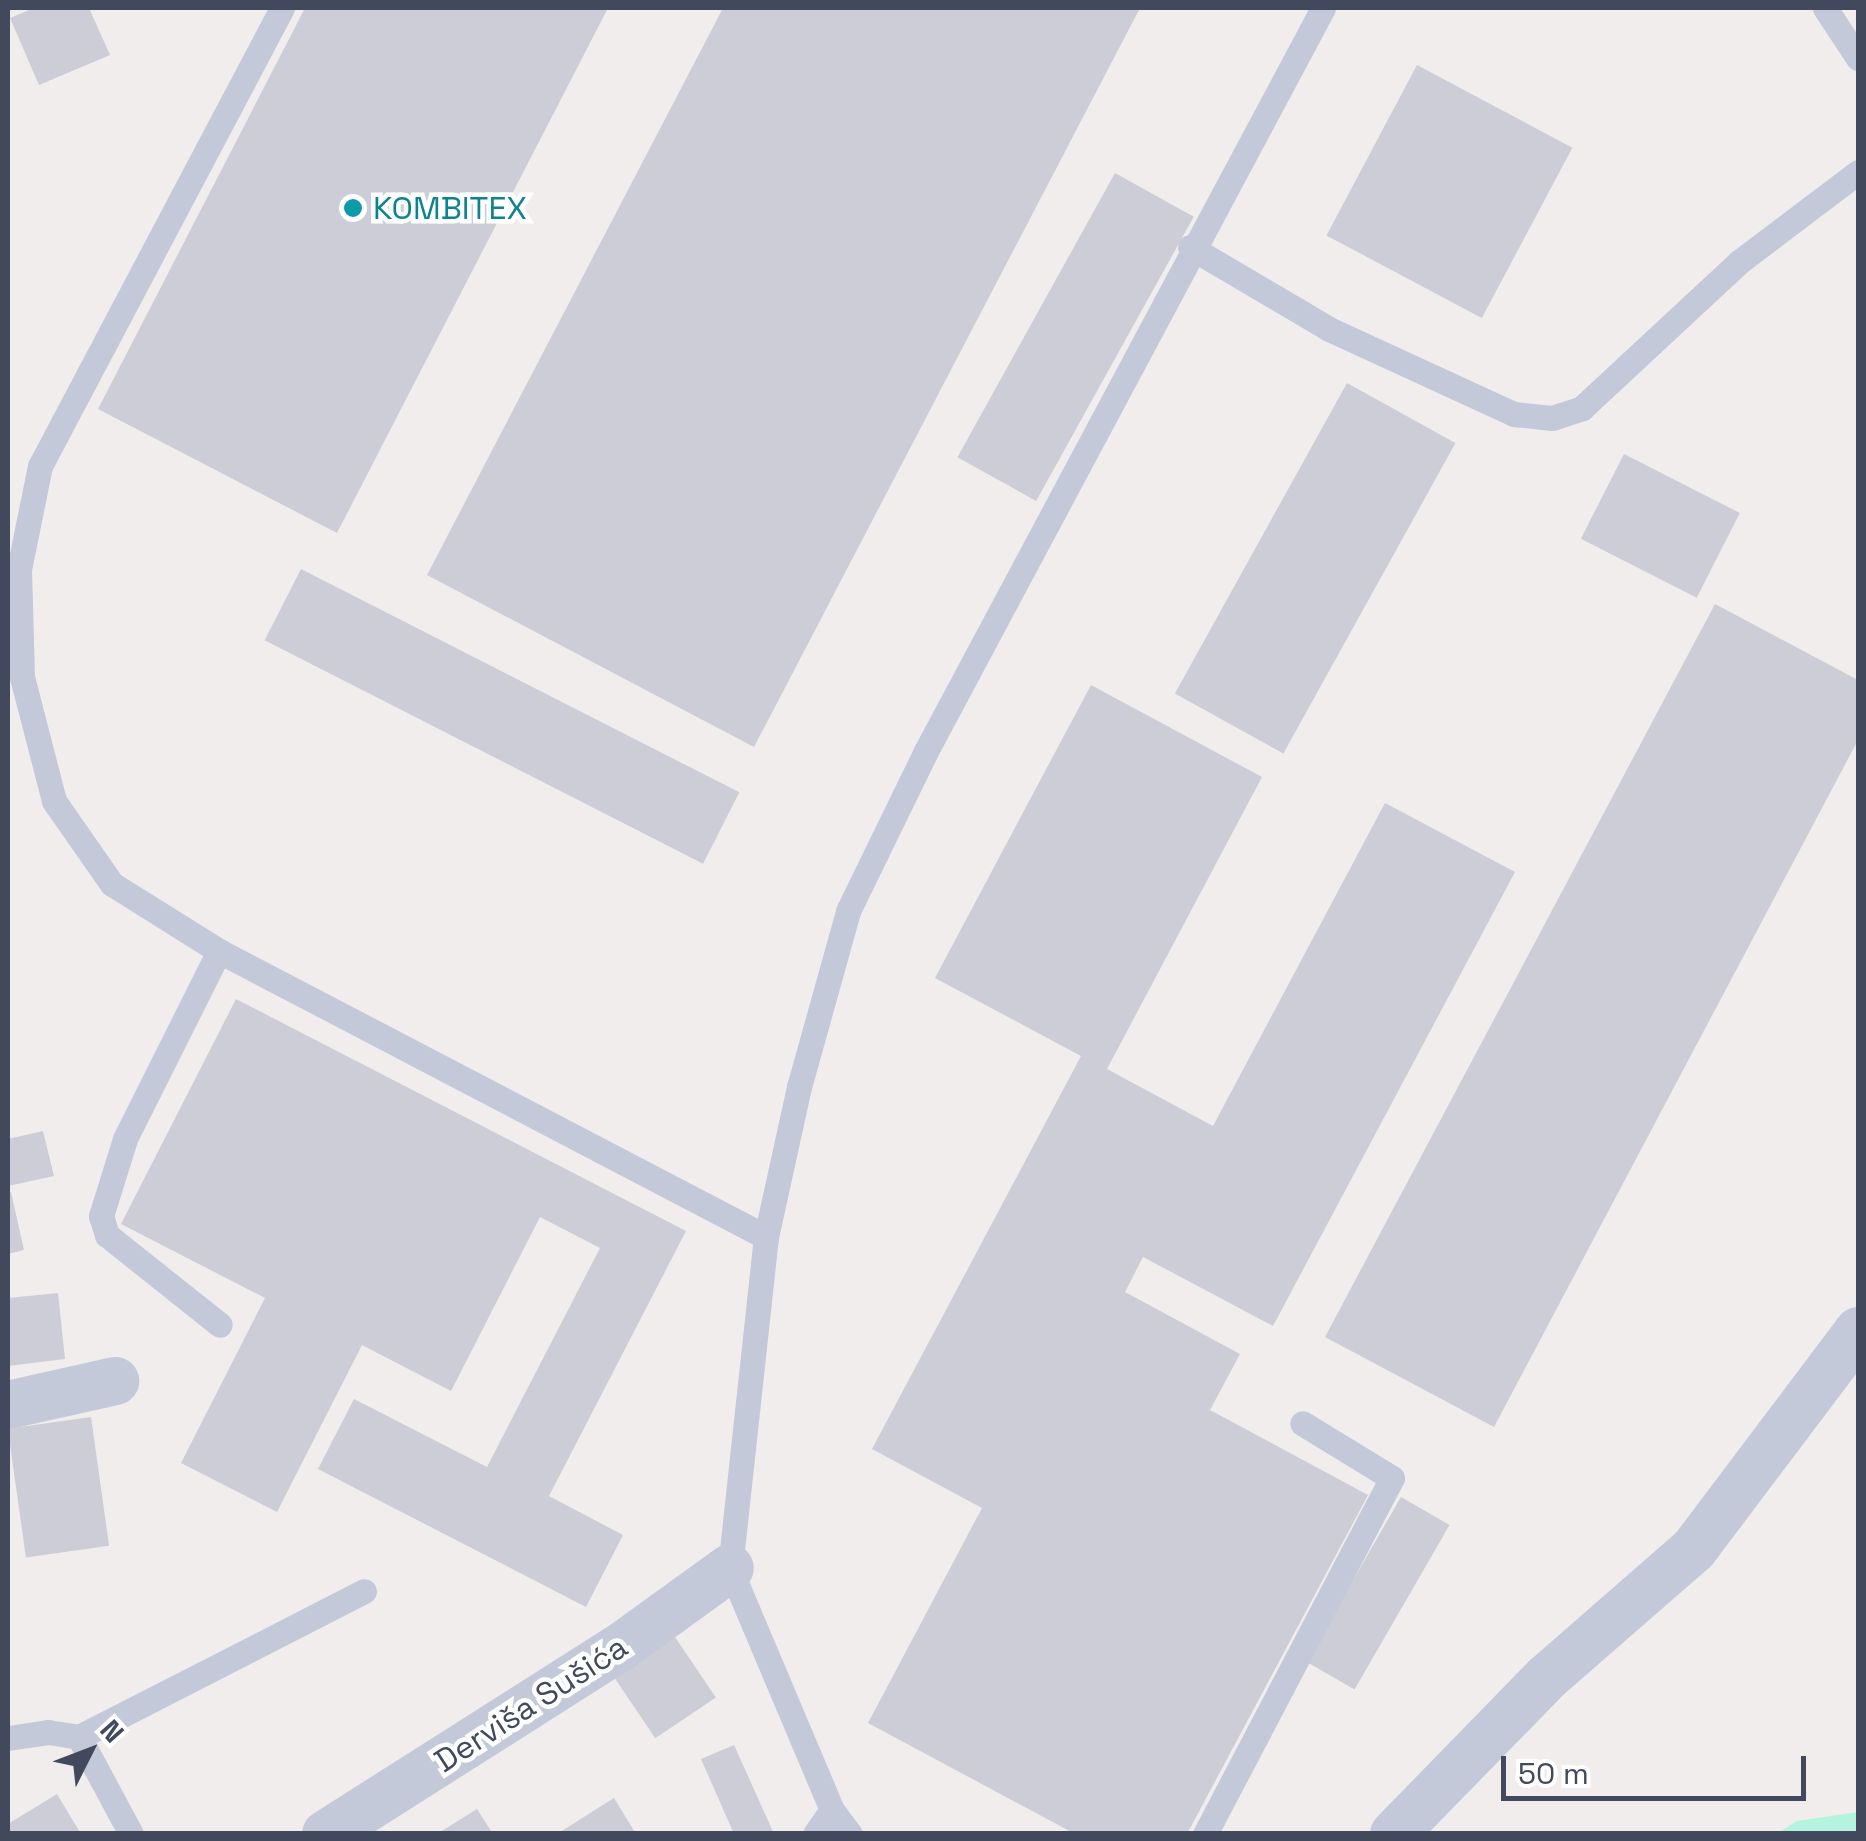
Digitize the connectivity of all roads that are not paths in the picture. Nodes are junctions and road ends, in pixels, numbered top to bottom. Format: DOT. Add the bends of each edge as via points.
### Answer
graph roads {
  1 [pos="282,8"];
  2 [pos="1323,8"];
  3 [pos="1825,8"];
  4 [pos="1858,58"];
  5 [pos="1858,172"];
  6 [pos="1190,247"];
  7 [pos="220,951"];
  8 [pos="766,1237"];
  9 [pos="220,1324"];
  10 [pos="1858,1331"];
  11 [pos="115,1381"];
  12 [pos="8,1404"];
  13 [pos="1302,1423"];
  14 [pos="730,1568"];
  15 [pos="364,1591"];
  16 [pos="79,1737"];
  17 [pos="8,1738"];
  18 [pos="832,1810"];
  19 [pos="131,1834"];
  20 [pos="326,1834"];
  21 [pos="815,1834"];
  22 [pos="850,1834"];
  23 [pos="1205,1834"];
  24 [pos="1394,1834"];
  1 -- 7 [label="lane" via="40,466 19,569 22,677 54,801 112,884"];
  2 -- 6 [label="lane"];
  3 -- 4 [label="lane"];
  5 -- 6 [label="lane" via="1739,262 1582,408 1552,418 1514,414 1329,328"];
  6 -- 8 [label="lane" via="848,911"];
  7 -- 8 [label="lane"];
  7 -- 9 [label="lane" via="125,1139 100,1216 107,1234"];
  8 -- 14 [label="lane"];
  10 -- 24 [label="street" via="1694,1549 1545,1679"];
  11 -- 12 [label="street"];
  13 -- 23 [label="lane" via="1392,1478"];
  14 -- 18 [label="lane"];
  14 -- 20 [label="street, Derviša Sušića" via="618,1650"];
  15 -- 16 [label="lane"];
  16 -- 17 [label="lane" via="48,1732"];
  16 -- 19 [label="lane"];
  18 -- 21 [label="lane"];
  18 -- 22 [label="lane"];
}
